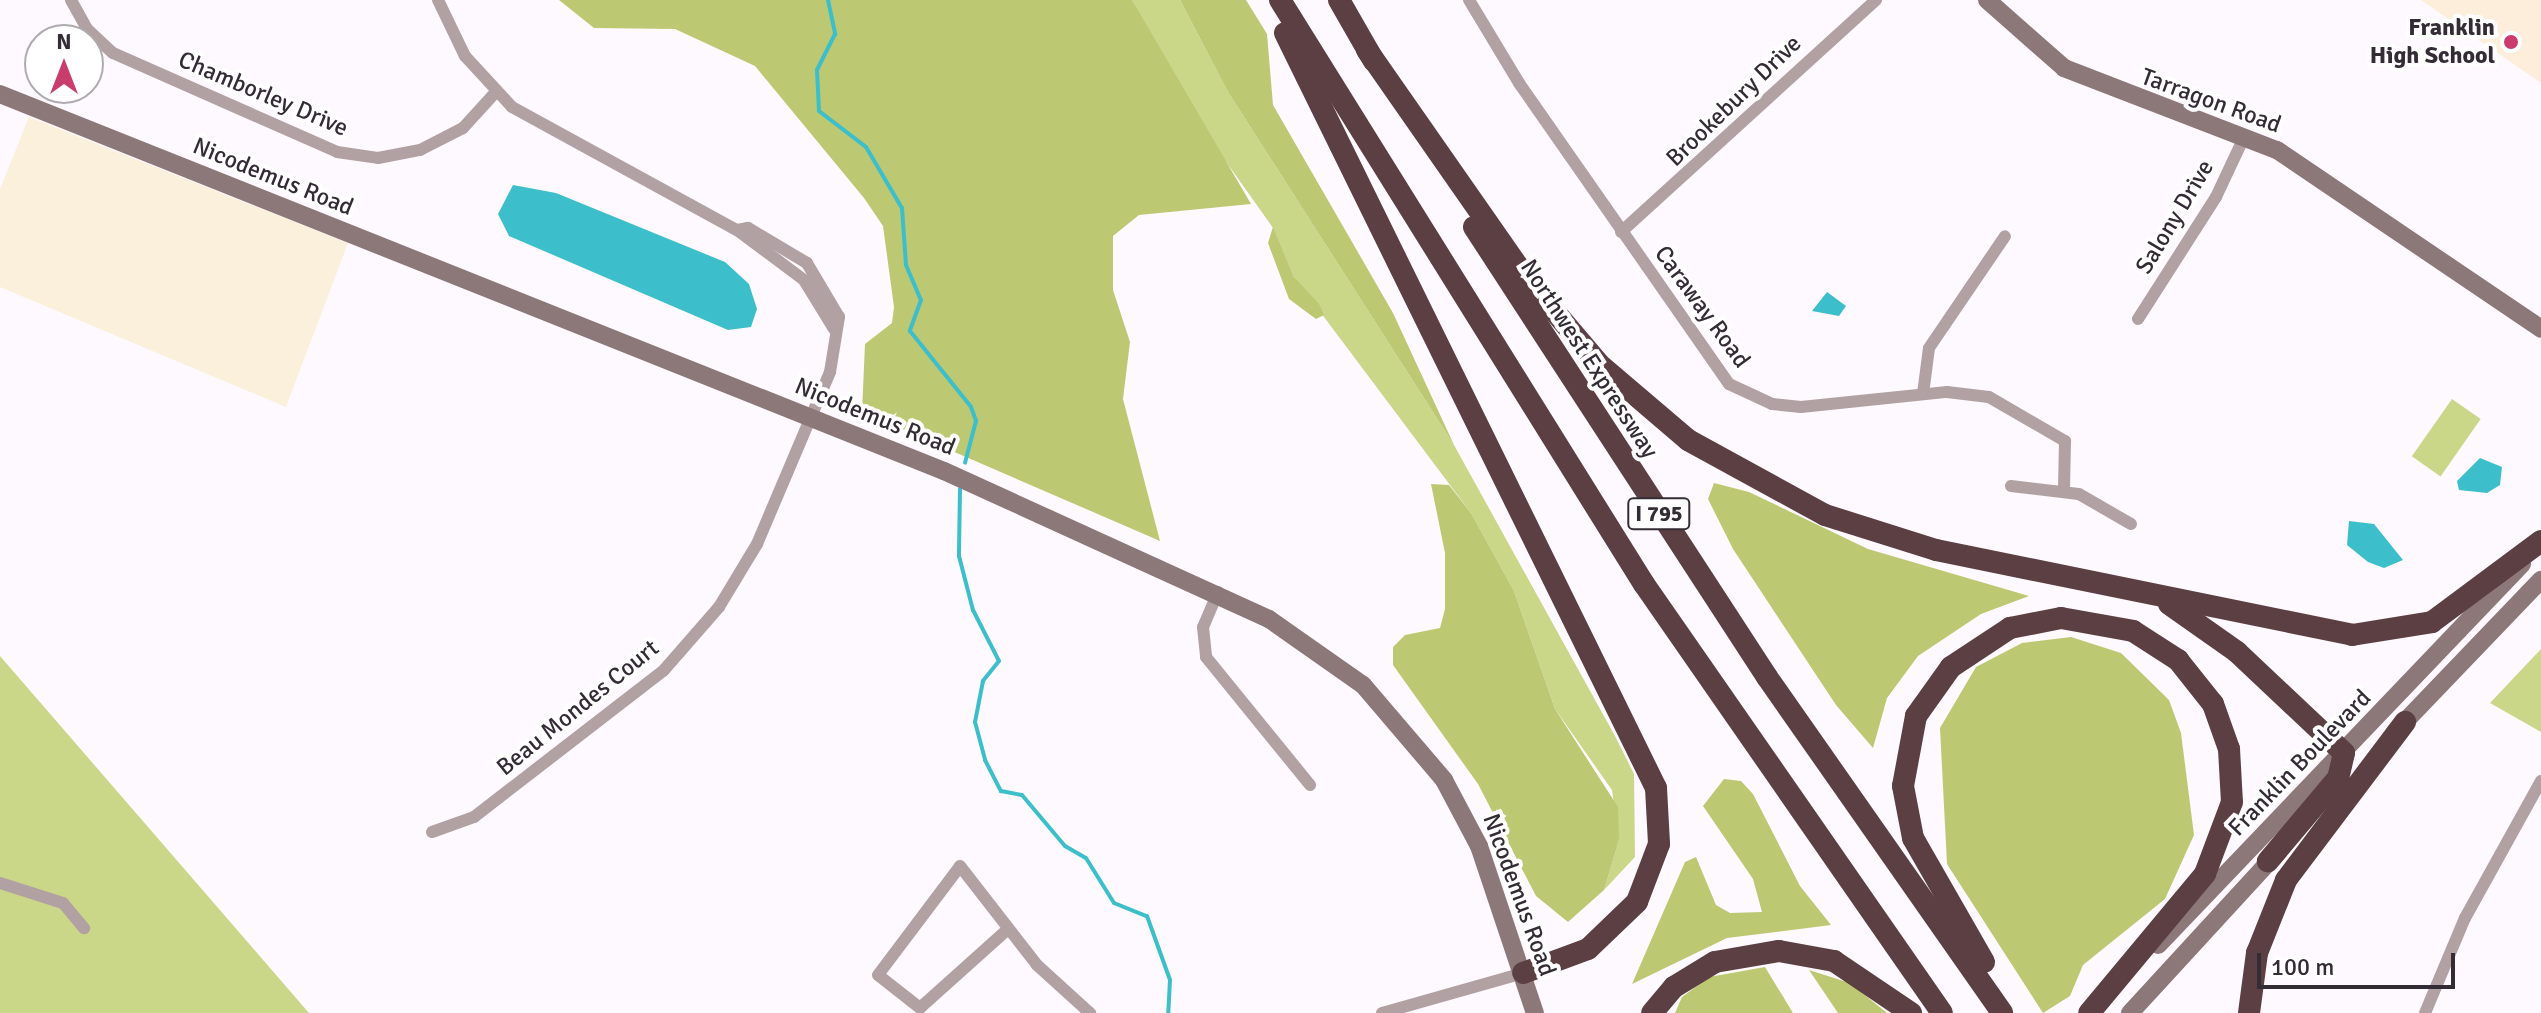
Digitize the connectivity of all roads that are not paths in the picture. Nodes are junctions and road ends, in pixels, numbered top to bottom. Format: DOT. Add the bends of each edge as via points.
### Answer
graph roads {
  1 [pos="71,0"];
  2 [pos="438,0"];
  3 [pos="1268,0"];
  4 [pos="1280,0"];
  5 [pos="1339,0"];
  6 [pos="1469,0"];
  7 [pos="1876,0"];
  8 [pos="1987,0"];
  9 [pos="1367,50"];
  10 [pos="495,93"];
  11 [pos="0,94"];
  12 [pos="2245,135"];
  13 [pos="1621,232"];
  14 [pos="2005,236"];
  15 [pos="2138,319"];
  16 [pos="2541,329"];
  17 [pos="1923,394"];
  18 [pos="813,417"];
  19 [pos="2011,486"];
  20 [pos="2064,490"];
  21 [pos="2131,524"];
  22 [pos="2541,543"];
  23 [pos="2541,580"];
  24 [pos="1218,592"];
  25 [pos="2153,595"];
  26 [pos="2405,722"];
  27 [pos="2344,753"];
  28 [pos="2541,781"];
  29 [pos="1310,785"];
  30 [pos="432,832"];
  31 [pos="2268,861"];
  32 [pos="0,883"];
  33 [pos="84,928"];
  34 [pos="1008,929"];
  35 [pos="1523,973"];
  36 [pos="1090,1013"];
  37 [pos="1382,1013"];
  38 [pos="1535,1013"];
  39 [pos="1652,1013"];
  40 [pos="1911,1013"];
  41 [pos="1942,1013"];
  42 [pos="2002,1013"];
  43 [pos="2017,1013"];
  44 [pos="2090,1013"];
  45 [pos="2130,1013"];
  46 [pos="2249,1013"];
  47 [pos="2425,1013"];
  1 -- 10 [label="street, Chamborley Drive" via="87,29 113,53 337,152 378,158 420,150 463,128"];
  2 -- 10 [label="street" via="465,56"];
  3 -- 35 [label="highway" via="1656,788 1659,844 1637,902 1588,949"];
  4 -- 41 [label="highway, I 795" via="1635,571"];
  5 -- 9 [label="highway, Northwest Expressway / I 795"];
  6 -- 13 [label="street, Caraway Road"];
  7 -- 13 [label="street, Brookebury Drive"];
  8 -- 12 [label="street, Tarragon Road" via="2041,51 2086,81"];
  9 -- 25 [label="highway" via="1560,321 1633,397 1688,440 1781,495 1872,532"];
  9 -- 42 [label="highway, Northwest Expressway / I 795" via="1597,421"];
  10 -- 18 [label="street" via="550,131 737,230 787,247 816,273 834,300 834,329 830,372"];
  11 -- 18 [label="street, Nicodemus Road"];
  12 -- 15 [label="street, Salony Drive" via="2216,197"];
  12 -- 16 [label="street, Tarragon Road" via="2319,176"];
  13 -- 17 [label="street, Caraway Road" via="1714,369 1748,396 1801,407"];
  14 -- 17 [label="street" via="1929,348 1921,369"];
  17 -- 20 [label="street, Caraway Road" via="1989,397 2065,441"];
  18 -- 24 [label="street, Nicodemus Road"];
  18 -- 30 [label="street, Beau Mondes Court" via="750,557 686,649 474,817"];
  19 -- 20 [label="street"];
  20 -- 21 [label="street"];
  22 -- 25 [label="highway" via="2449,612 2396,633 2323,630"];
  22 -- 27 [label="street, Franklin Boulevard"];
  23 -- 26 [label="street, Franklin Boulevard"];
  24 -- 29 [label="street" via="1203,627 1206,657"];
  24 -- 35 [label="street, Nicodemus Road" via="1334,661 1422,750 1479,846"];
  25 -- 27 [label="highway" via="2237,652"];
  26 -- 31 [label="street, Franklin Boulevard"];
  26 -- 46 [label="highway" via="2286,880 2257,953"];
  27 -- 31 [label="highway" via="2338,778"];
  27 -- 44 [label="street, Franklin Boulevard"];
  28 -- 47 [label="street" via="2465,918"];
  31 -- 45 [label="street, Franklin Boulevard"];
  32 -- 33 [label="street" via="63,903"];
  34 -- 34 [label="street" via="960,866 878,975 920,1008"];
  34 -- 36 [label="street"];
  35 -- 37 [label="street"];
  35 -- 38 [label="street, Nicodemus Road"];
  39 -- 40 [label="highway" via="1674,987 1715,962 1779,951 1834,961"];
  43 -- 44 [label="highway" via="1926,869 1906,813 1905,763 1916,716 1951,667 2010,628 2061,618 2133,631 2178,660 2213,704 2233,773 2227,825 2205,874"];
}
